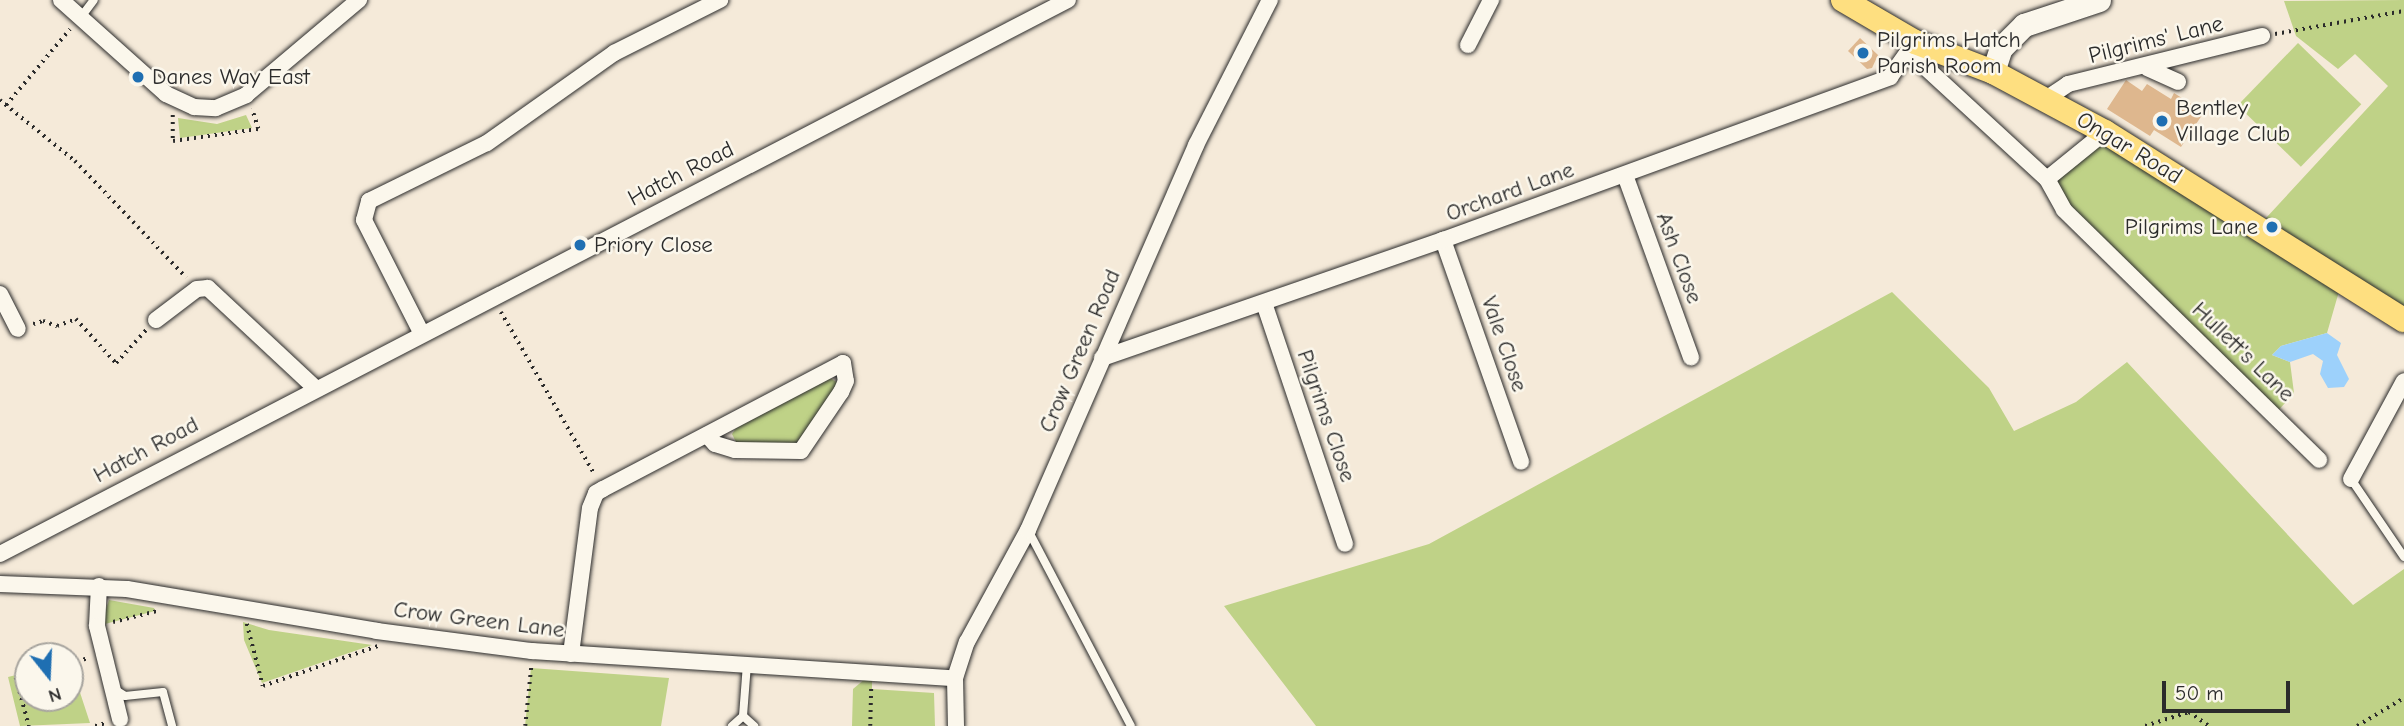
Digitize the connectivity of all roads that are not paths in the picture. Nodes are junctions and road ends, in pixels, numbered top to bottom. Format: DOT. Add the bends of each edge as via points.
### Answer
graph roads {
  1 [pos="61,0"];
  2 [pos="94,0"];
  3 [pos="359,0"];
  4 [pos="720,0"];
  5 [pos="1068,0"];
  6 [pos="1270,0"];
  7 [pos="1491,0"];
  8 [pos="1843,0"];
  9 [pos="2099,0"];
  10 [pos="81,17"];
  11 [pos="2262,36"];
  12 [pos="1915,43"];
  13 [pos="1468,45"];
  14 [pos="2147,68"];
  15 [pos="1993,72"];
  16 [pos="2178,82"];
  17 [pos="2046,99"];
  18 [pos="2105,132"];
  19 [pos="1625,175"];
  20 [pos="2048,179"];
  21 [pos="1443,240"];
  22 [pos="0,294"];
  23 [pos="1264,303"];
  24 [pos="156,320"];
  25 [pos="2404,320"];
  26 [pos="18,329"];
  27 [pos="422,334"];
  28 [pos="1691,357"];
  29 [pos="1102,358"];
  30 [pos="2404,381"];
  31 [pos="314,387"];
  32 [pos="707,435"];
  33 [pos="2319,460"];
  34 [pos="1521,462"];
  35 [pos="2351,480"];
  36 [pos="1028,530"];
  37 [pos="1345,544"];
  38 [pos="0,554"];
  39 [pos="2403,557"];
  40 [pos="0,584"];
  41 [pos="99,586"];
  42 [pos="571,654"];
  43 [pos="747,664"];
  44 [pos="955,678"];
  45 [pos="113,688"];
  46 [pos="743,716"];
  47 [pos="120,719"];
  48 [pos="172,726"];
  49 [pos="732,726"];
  50 [pos="754,726"];
  51 [pos="956,726"];
  52 [pos="1130,726"];
  1 -- 10 [label="street"];
  2 -- 10 [label="lane"];
  3 -- 10 [label="street" via="246,95 216,108 177,100"];
  4 -- 27 [label="street" via="614,53 487,143 369,201 364,220"];
  5 -- 27 [label="street, Hatch Road"];
  6 -- 29 [label="street, Crow Green Road" via="1196,145"];
  7 -- 13 [label="street"];
  8 -- 12 [label="main road, Ongar Road"];
  9 -- 15 [label="street" via="2024,25 2001,48"];
  11 -- 14 [label="street, Pilgrims' Lane"];
  12 -- 15 [label="main road, Ongar Road"];
  12 -- 19 [label="street, Orchard Lane" via="1890,77"];
  12 -- 20 [label="street, Hullett's Lane" via="1924,66"];
  14 -- 16 [label="street"];
  14 -- 17 [label="street, Pilgrims' Lane" via="2068,85"];
  15 -- 17 [label="main road, Ongar Road"];
  17 -- 18 [label="main road, Ongar Road"];
  18 -- 20 [label="street"];
  18 -- 25 [label="main road, Ongar Road"];
  19 -- 21 [label="street, Orchard Lane"];
  19 -- 28 [label="street, Ash Close"];
  20 -- 33 [label="street, Hullett's Lane" via="2064,210"];
  21 -- 23 [label="street, Orchard Lane"];
  21 -- 34 [label="street, Vale Close"];
  22 -- 26 [label="street"];
  23 -- 29 [label="street, Orchard Lane"];
  23 -- 37 [label="street, Pilgrims Close"];
  24 -- 31 [label="street" via="197,289 208,288"];
  27 -- 31 [label="street, Hatch Road"];
  29 -- 36 [label="street, Crow Green Road"];
  30 -- 35 [label="street"];
  31 -- 38 [label="street, Hatch Road"];
  32 -- 32 [label="street" via="764,405 843,363 846,381 801,450 735,450 715,444"];
  32 -- 42 [label="street" via="603,489 590,508"];
  35 -- 39 [label="lane"];
  36 -- 44 [label="street, Crow Green Road" via="967,642"];
  36 -- 52 [label="lane"];
  40 -- 41 [label="street, Crow Green Lane"];
  41 -- 42 [label="street, Crow Green Lane" via="377,631"];
  41 -- 45 [label="street" via="97,626"];
  42 -- 43 [label="street, Crow Green Lane"];
  43 -- 44 [label="street, Crow Green Lane"];
  43 -- 46 [label="lane"];
  44 -- 51 [label="street, Crow Green Road"];
  45 -- 47 [label="street"];
  45 -- 48 [label="lane" via="125,696 163,692"];
  46 -- 49 [label="lane"];
  46 -- 50 [label="lane"];
}
